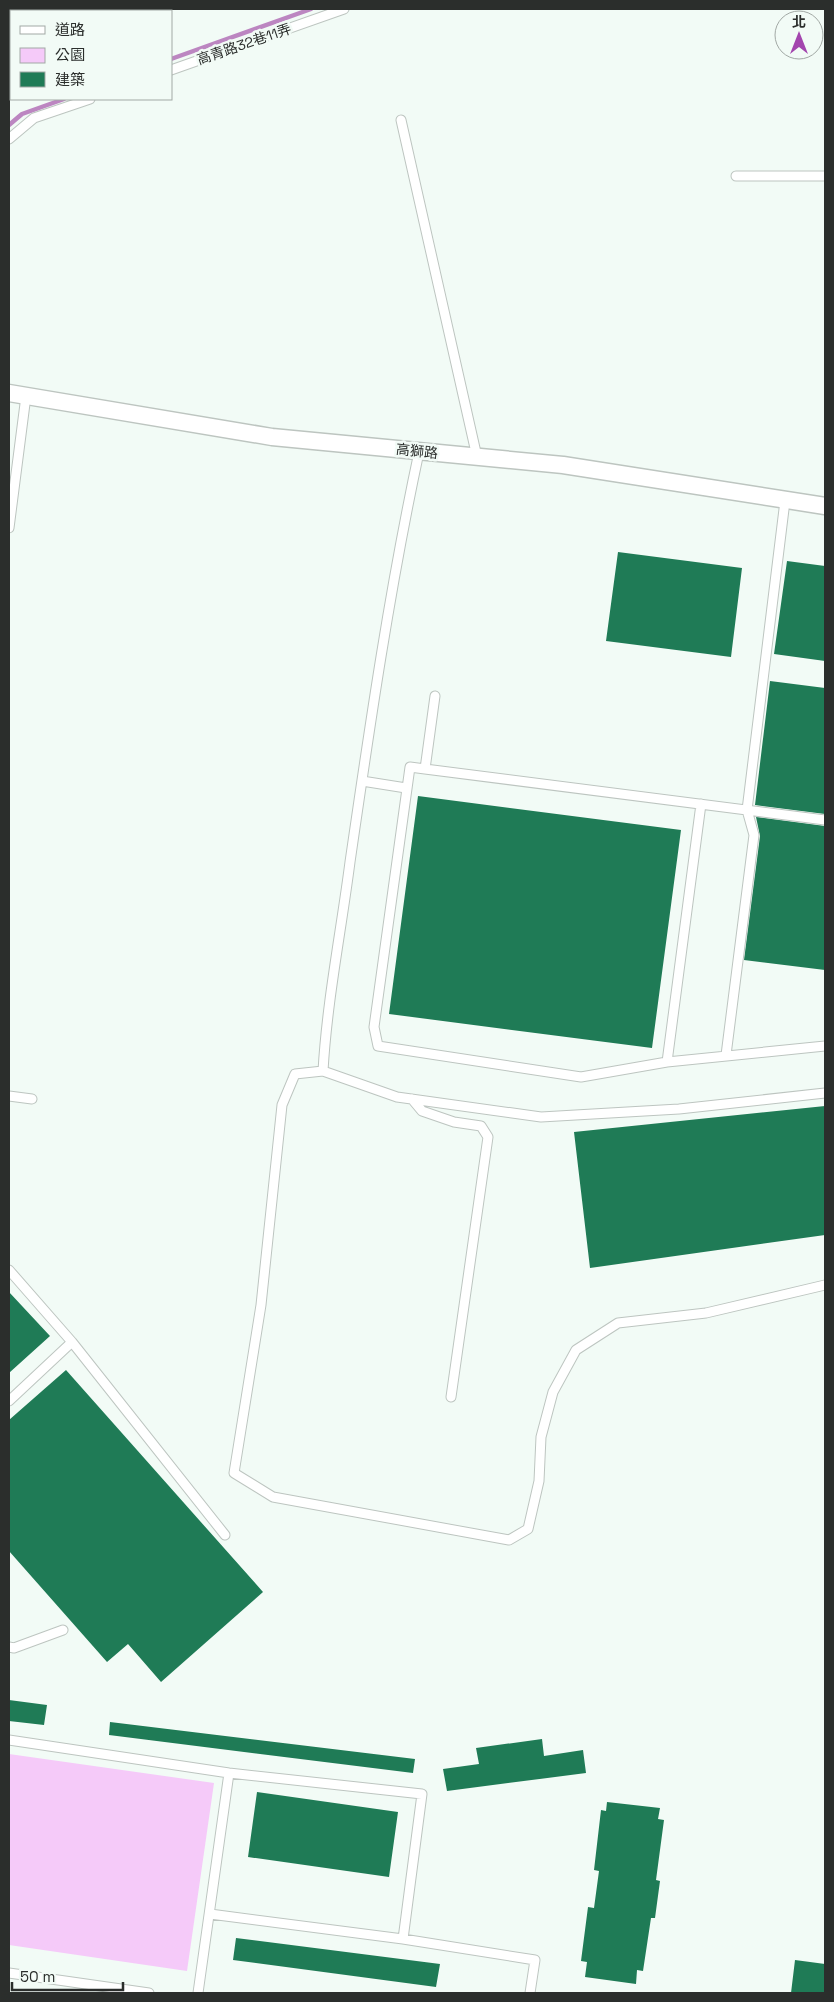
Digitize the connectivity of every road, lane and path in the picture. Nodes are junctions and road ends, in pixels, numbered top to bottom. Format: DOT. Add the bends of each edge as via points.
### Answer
graph roads {
  1 [pos="344,9"];
  2 [pos="172,70"];
  3 [pos="87,100"];
  4 [pos="401,120"];
  5 [pos="9,139"];
  6 [pos="736,176"];
  7 [pos="825,176"];
  8 [pos="9,393"];
  9 [pos="26,396"];
  10 [pos="419,452"];
  11 [pos="477,457"];
  12 [pos="785,500"];
  13 [pos="825,506"];
  14 [pos="9,528"];
  15 [pos="435,696"];
  16 [pos="425,769"];
  17 [pos="362,781"];
  18 [pos="406,788"];
  19 [pos="701,804"];
  20 [pos="747,810"];
  21 [pos="825,820"];
  22 [pos="825,1046"];
  23 [pos="726,1055"];
  24 [pos="667,1062"];
  25 [pos="323,1072"];
  26 [pos="825,1093"];
  27 [pos="9,1096"];
  28 [pos="32,1099"];
  29 [pos="412,1099"];
  30 [pos="9,1270"];
  31 [pos="825,1285"];
  32 [pos="72,1342"];
  33 [pos="451,1397"];
  34 [pos="9,1401"];
  35 [pos="225,1535"];
  36 [pos="63,1630"];
  37 [pos="9,1647"];
  38 [pos="9,1740"];
  39 [pos="229,1773"];
  40 [pos="210,1914"];
  41 [pos="403,1939"];
  42 [pos="9,1973"];
  43 [pos="149,1993"];
  44 [pos="198,1993"];
  45 [pos="530,1993"];
  1 -- 2 [label="lane, 高青路32巷11弄"];
  3 -- 5 [label="lane" via="34,118"];
  4 -- 11 [label="lane"];
  6 -- 7 [label="lane"];
  8 -- 9 [label="street, 高獅路"];
  9 -- 10 [label="street, 高獅路" via="272,437"];
  9 -- 14 [label="lane"];
  10 -- 11 [label="street, 高獅路"];
  10 -- 17 [label="lane" via="401,538"];
  11 -- 12 [label="street, 高獅路" via="563,465"];
  12 -- 13 [label="street, 高獅路"];
  12 -- 20 [label="lane"];
  15 -- 16 [label="lane"];
  16 -- 18 [label="lane" via="410,766"];
  16 -- 19 [label="lane"];
  17 -- 18 [label="lane"];
  17 -- 25 [label="lane" via="326,1022"];
  18 -- 24 [label="lane" via="374,1027 378,1046 581,1077"];
  19 -- 20 [label="lane"];
  19 -- 24 [label="lane"];
  20 -- 21 [label="lane"];
  20 -- 23 [label="lane" via="754,835"];
  22 -- 23 [label="lane"];
  23 -- 24 [label="lane"];
  25 -- 29 [label="lane"];
  25 -- 31 [label="lane" via="295,1074 282,1105 260,1305 234,1473 273,1497 509,1540 528,1529 539,1481 541,1438 553,1392 576,1350 618,1323 706,1314"];
  26 -- 29 [label="lane" via="679,1109 541,1117"];
  27 -- 28 [label="lane"];
  29 -- 33 [label="lane" via="422,1112 481,1126 488,1137"];
  30 -- 32 [label="lane"];
  32 -- 34 [label="lane"];
  32 -- 35 [label="lane"];
  36 -- 37 [label="lane"];
  38 -- 39 [label="lane"];
  39 -- 40 [label="lane"];
  39 -- 41 [label="lane" via="422,1794"];
  40 -- 41 [label="lane"];
  40 -- 44 [label="lane"];
  41 -- 45 [label="lane" via="535,1960"];
  42 -- 43 [label="lane"];
}
